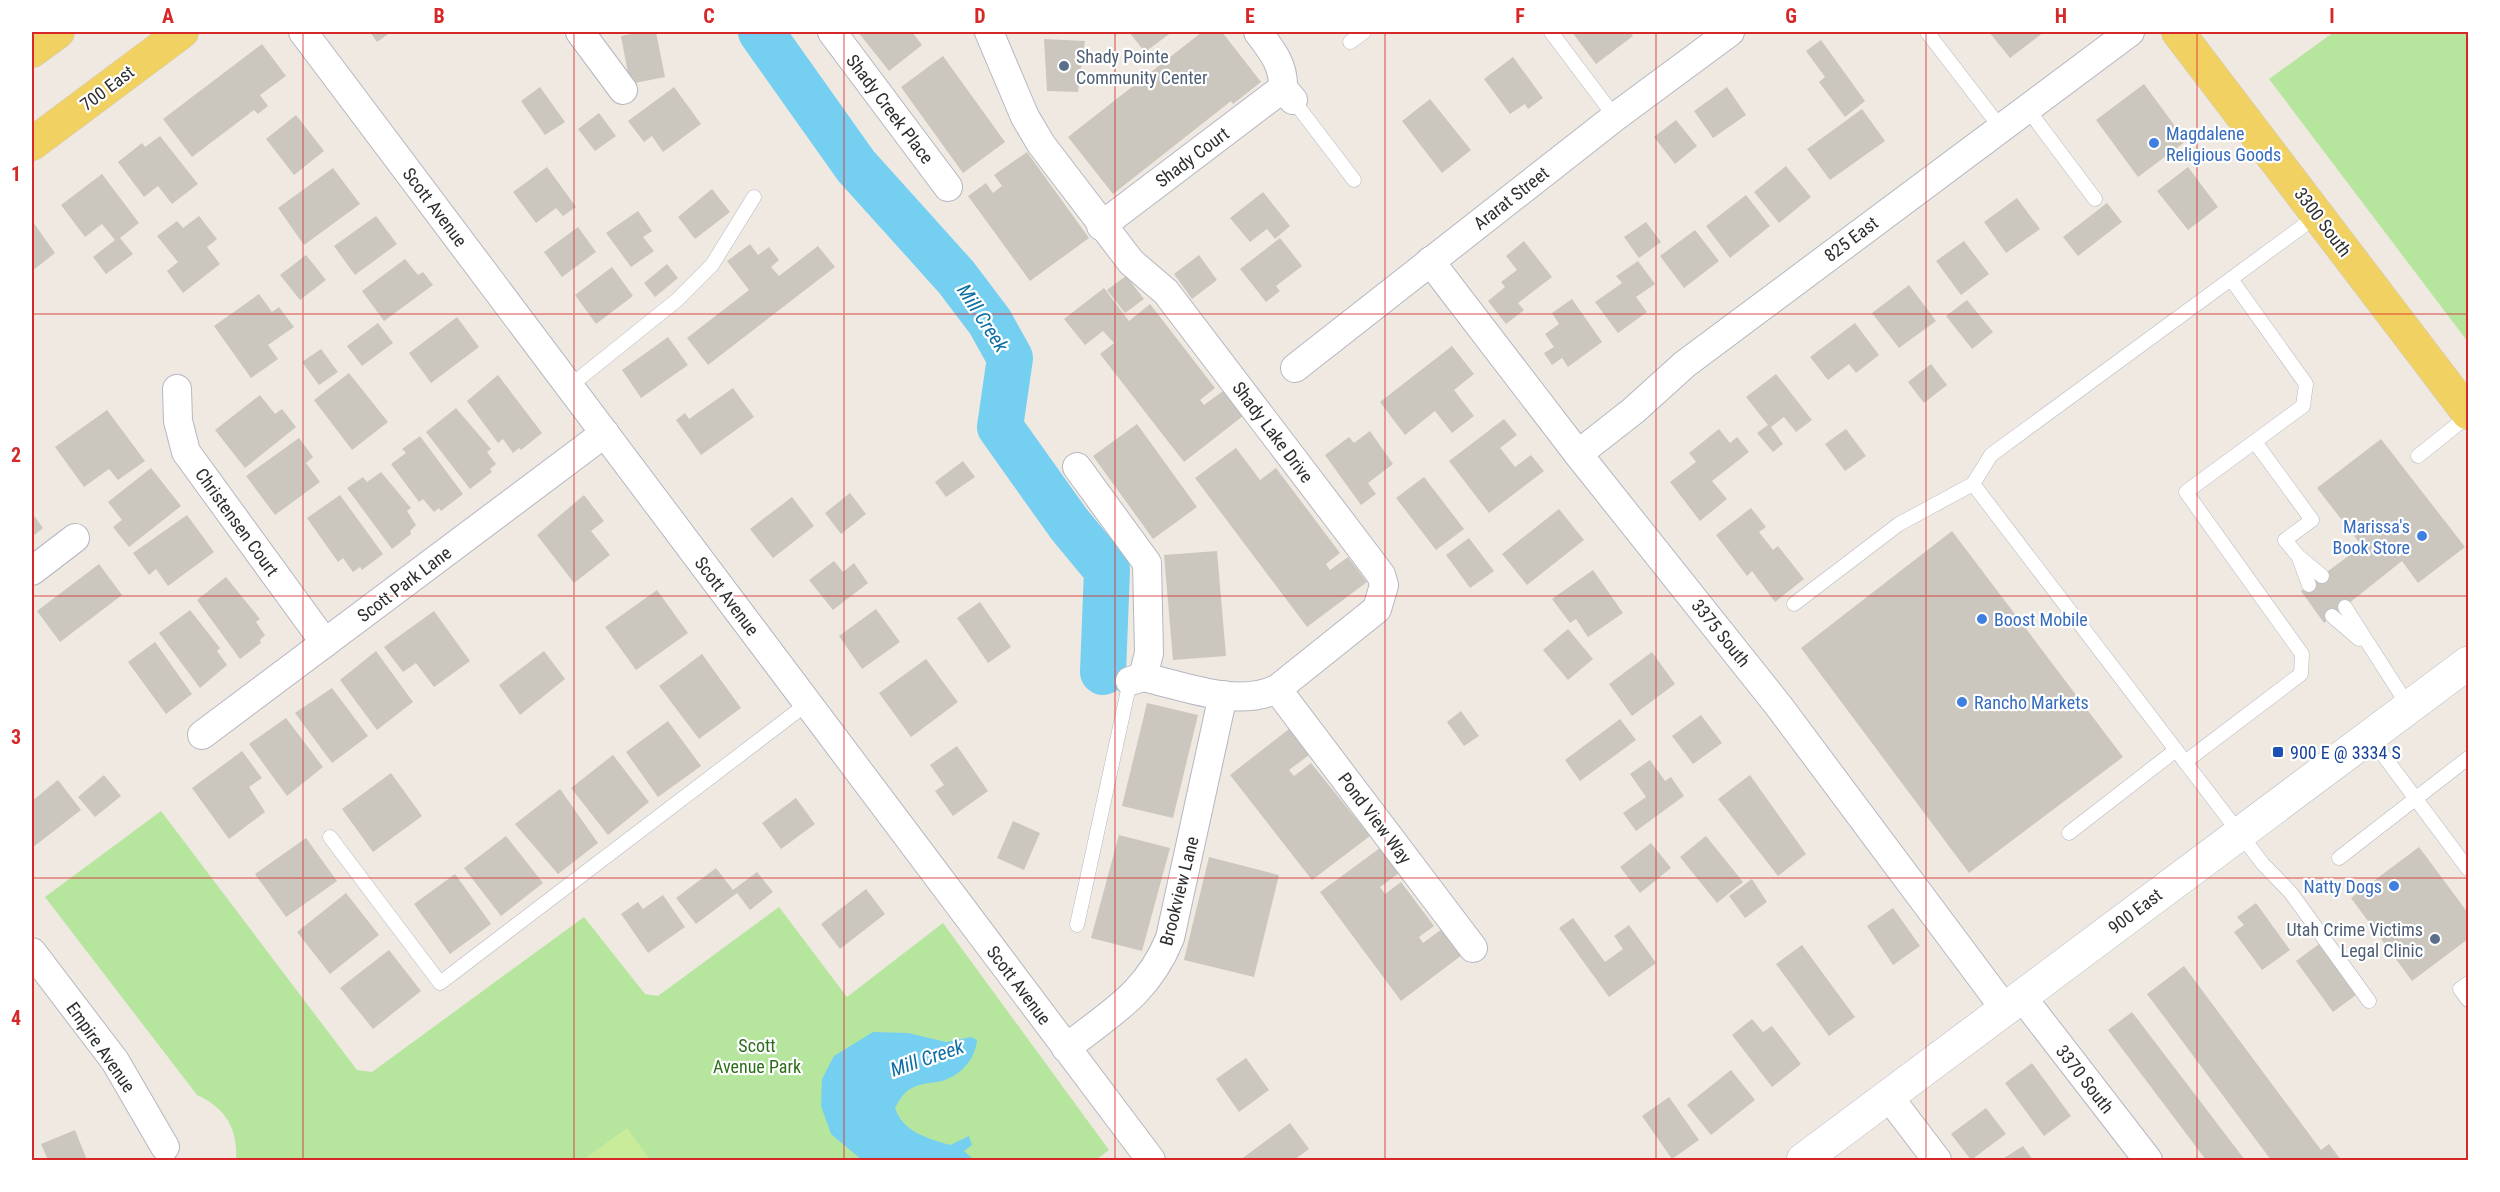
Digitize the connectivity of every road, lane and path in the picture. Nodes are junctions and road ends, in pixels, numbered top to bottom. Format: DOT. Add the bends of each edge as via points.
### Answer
graph roads {
  1 [pos="58,32"];
  2 [pos="182,32"];
  3 [pos="303,32"];
  4 [pos="580,32"];
  5 [pos="832,32"];
  6 [pos="989,32"];
  7 [pos="1258,32"];
  8 [pos="1364,32"];
  9 [pos="1551,32"];
  10 [pos="1730,32"];
  11 [pos="1927,32"];
  12 [pos="2130,32"];
  13 [pos="2178,32"];
  14 [pos="1350,42"];
  15 [pos="32,51"];
  16 [pos="623,90"];
  17 [pos="1288,94"];
  18 [pos="2026,107"];
  19 [pos="1615,117"];
  20 [pos="2000,127"];
  21 [pos="32,144"];
  22 [pos="1354,180"];
  23 [pos="948,187"];
  24 [pos="754,197"];
  25 [pos="2095,199"];
  26 [pos="2318,216"];
  27 [pos="1101,226"];
  28 [pos="1430,261"];
  29 [pos="2230,279"];
  30 [pos="1295,368"];
  31 [pos="570,386"];
  32 [pos="177,389"];
  33 [pos="2469,414"];
  34 [pos="605,433"];
  35 [pos="2254,442"];
  36 [pos="1578,454"];
  37 [pos="2418,456"];
  38 [pos="1077,467"];
  39 [pos="1973,484"];
  40 [pos="75,538"];
  41 [pos="2298,556"];
  42 [pos="32,571"];
  43 [pos="2322,576"];
  44 [pos="2309,585"];
  45 [pos="1794,604"];
  46 [pos="2344,607"];
  47 [pos="2332,616"];
  48 [pos="325,643"];
  49 [pos="2370,648"];
  50 [pos="2469,663"];
  51 [pos="1137,679"];
  52 [pos="1277,689"];
  53 [pos="1223,695"];
  54 [pos="808,703"];
  55 [pos="2409,707"];
  56 [pos="202,735"];
  57 [pos="2369,736"];
  58 [pos="2176,750"];
  59 [pos="2469,758"];
  60 [pos="2185,762"];
  61 [pos="2416,799"];
  62 [pos="2239,832"];
  63 [pos="2069,833"];
  64 [pos="330,837"];
  65 [pos="2339,858"];
  66 [pos="2469,869"];
  67 [pos="1077,925"];
  68 [pos="1473,948"];
  69 [pos="32,952"];
  70 [pos="2469,983"];
  71 [pos="2469,1000"];
  72 [pos="2369,1001"];
  73 [pos="2013,1003"];
  74 [pos="1066,1048"];
  75 [pos="1889,1097"];
  76 [pos="165,1147"];
  77 [pos="1151,1161"];
  78 [pos="1803,1161"];
  79 [pos="1937,1161"];
  80 [pos="2148,1161"];
  1 -- 15 [label="main road"];
  2 -- 21 [label="main road, 700 East"];
  3 -- 31 [label="street, Scott Avenue"];
  4 -- 16 [label="street"];
  5 -- 23 [label="street, Shady Creek Place"];
  6 -- 27 [label="street, Shady Lake Drive" via="1025,117"];
  7 -- 17 [label="street" via="1279,62"];
  8 -- 14 [label="lane"];
  9 -- 19 [label="lane"];
  10 -- 19 [label="street, Ararat Street"];
  11 -- 20 [label="lane"];
  12 -- 18 [label="street, 825 East"];
  13 -- 26 [label="main road, 3300 South"];
  17 -- 22 [label="lane"];
  17 -- 27 [label="street, Shady Court"];
  18 -- 20 [label="street, 825 East"];
  18 -- 25 [label="lane"];
  19 -- 28 [label="street, Ararat Street"];
  20 -- 36 [label="street, 825 East" via="1685,364"];
  24 -- 31 [label="lane" via="712,265 678,300"];
  26 -- 29 [label="lane"];
  26 -- 33 [label="main road, 3300 South"];
  27 -- 52 [label="street, Shady Lake Drive" via="1131,262 1166,291 1381,575 1384,585 1377,609"];
  28 -- 30 [label="street, Ararat Street"];
  28 -- 36 [label="street, 3375 South"];
  29 -- 35 [label="lane" via="2306,384 2303,406"];
  29 -- 39 [label="lane" via="1991,455"];
  31 -- 34 [label="street, Scott Avenue"];
  32 -- 48 [label="street, Christensen Court" via="178,421 186,452"];
  33 -- 37 [label="lane"];
  34 -- 48 [label="street, Scott Park Lane"];
  34 -- 54 [label="street, Scott Avenue"];
  35 -- 41 [label="lane" via="2312,520 2286,540"];
  35 -- 60 [label="lane" via="2186,492 2302,654 2301,674"];
  36 -- 73 [label="street, 3375 South"];
  38 -- 51 [label="street" via="1147,563 1149,653"];
  39 -- 45 [label="lane" via="1899,524"];
  39 -- 58 [label="lane"];
  40 -- 42 [label="street"];
  41 -- 43 [label="lane"];
  41 -- 44 [label="lane"];
  46 -- 49 [label="lane"];
  47 -- 49 [label="lane"];
  48 -- 56 [label="street, Scott Park Lane"];
  49 -- 55 [label="lane"];
  50 -- 55 [label="main road, 900 East"];
  51 -- 53 [label="street, Shady Lake Drive"];
  51 -- 67 [label="lane"];
  52 -- 53 [label="street, Shady Lake Drive" via="1263,695"];
  52 -- 68 [label="street, Pond View Way"];
  53 -- 74 [label="street, Brookview Lane" via="1170,939 1162,958 1142,987"];
  54 -- 64 [label="lane" via="440,983"];
  54 -- 74 [label="street, Scott Avenue"];
  55 -- 57 [label="main road, 900 East"];
  57 -- 61 [label="lane"];
  57 -- 62 [label="main road, 900 East"];
  58 -- 60 [label="lane"];
  58 -- 63 [label="lane"];
  59 -- 61 [label="lane"];
  60 -- 62 [label="lane"];
  61 -- 65 [label="lane"];
  61 -- 66 [label="lane"];
  62 -- 72 [label="lane" via="2291,893"];
  62 -- 73 [label="main road, 900 East"];
  69 -- 76 [label="street, Empire Avenue" via="115,1061"];
  70 -- 71 [label="lane" via="2460,989"];
  73 -- 75 [label="main road, 900 East"];
  73 -- 80 [label="street, 3370 South"];
  74 -- 77 [label="street, Scott Avenue"];
  75 -- 78 [label="main road, 900 East"];
  75 -- 79 [label="street"];
}
